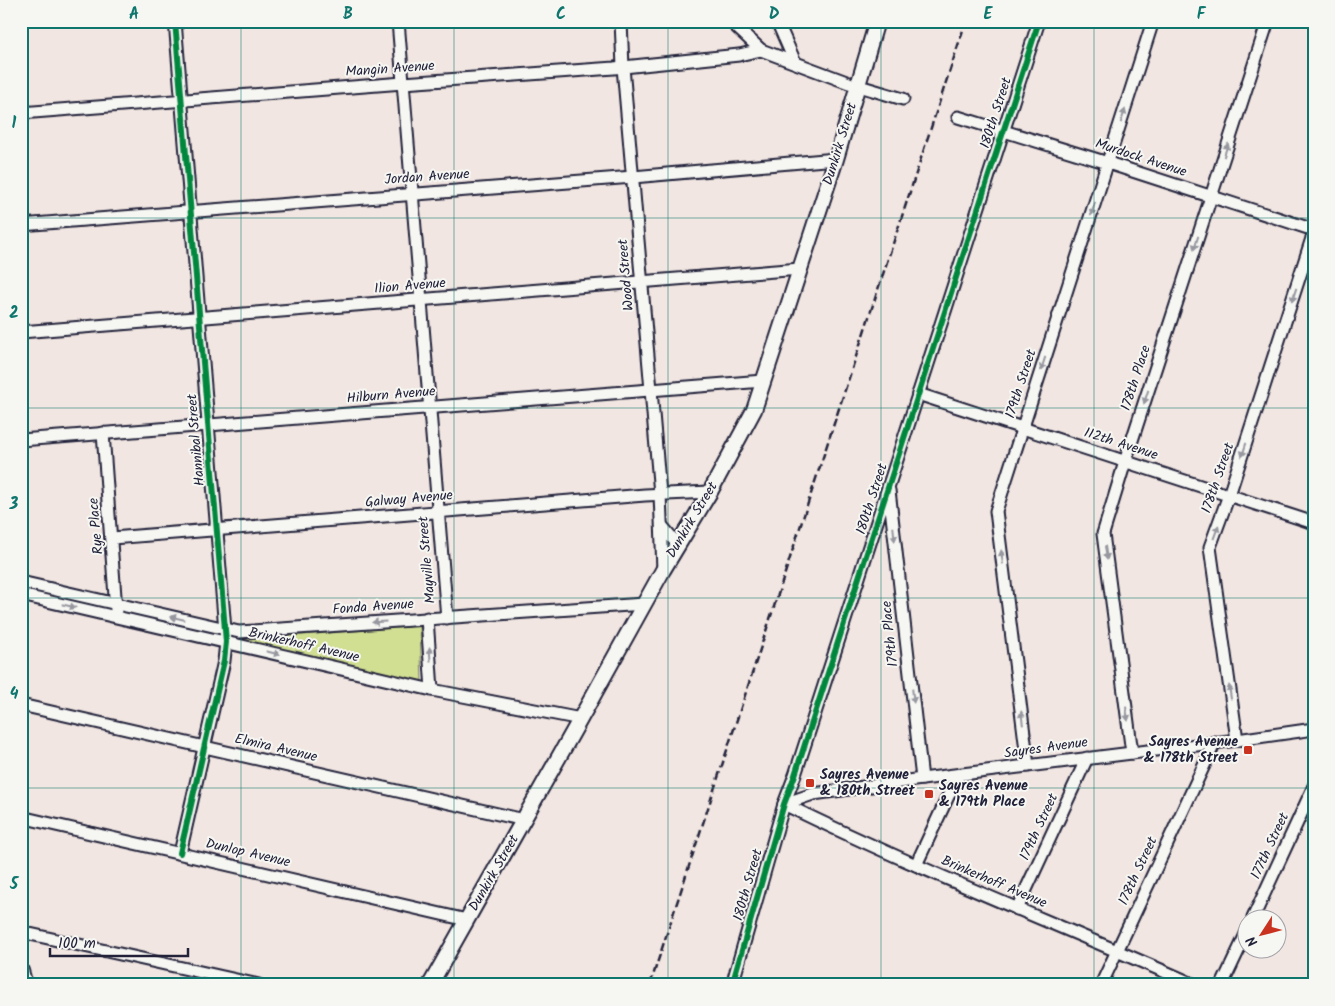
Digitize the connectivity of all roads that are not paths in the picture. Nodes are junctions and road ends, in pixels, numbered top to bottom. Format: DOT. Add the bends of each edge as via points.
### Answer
graph roads {
  1 [pos="175,21"];
  2 [pos="398,21"];
  3 [pos="621,21"];
  4 [pos="730,21"];
  5 [pos="777,21"];
  6 [pos="877,21"];
  7 [pos="1039,21"];
  8 [pos="1153,21"];
  9 [pos="1268,21"];
  10 [pos="761,50"];
  11 [pos="795,62"];
  12 [pos="623,67"];
  13 [pos="403,83"];
  14 [pos="858,85"];
  15 [pos="903,98"];
  16 [pos="181,101"];
  17 [pos="21,113"];
  18 [pos="958,117"];
  19 [pos="1004,130"];
  20 [pos="836,159"];
  21 [pos="1108,163"];
  22 [pos="633,177"];
  23 [pos="412,193"];
  24 [pos="1211,196"];
  25 [pos="190,212"];
  26 [pos="21,225"];
  27 [pos="1314,231"];
  28 [pos="800,269"];
  29 [pos="642,282"];
  30 [pos="420,300"];
  31 [pos="198,318"];
  32 [pos="21,332"];
  33 [pos="764,381"];
  34 [pos="651,389"];
  35 [pos="918,394"];
  36 [pos="429,406"];
  37 [pos="208,425"];
  38 [pos="1022,427"];
  39 [pos="103,433"];
  40 [pos="21,440"];
  41 [pos="1124,462"];
  42 [pos="889,486"];
  43 [pos="710,492"];
  44 [pos="660,494"];
  45 [pos="1229,495"];
  46 [pos="438,512"];
  47 [pos="1314,523"];
  48 [pos="662,526"];
  49 [pos="216,529"];
  50 [pos="112,538"];
  51 [pos="678,545"];
  52 [pos="663,570"];
  53 [pos="21,582"];
  54 [pos="21,595"];
  55 [pos="117,604"];
  56 [pos="644,604"];
  57 [pos="116,617"];
  58 [pos="428,618"];
  59 [pos="446,618"];
  60 [pos="225,629"];
  61 [pos="226,642"];
  62 [pos="432,690"];
  63 [pos="21,705"];
  64 [pos="581,719"];
  65 [pos="1314,729"];
  66 [pos="1237,740"];
  67 [pos="1215,742"];
  68 [pos="204,747"];
  69 [pos="1132,753"];
  70 [pos="1088,758"];
  71 [pos="1028,766"];
  72 [pos="958,775"];
  73 [pos="922,779"];
  74 [pos="1314,786"];
  75 [pos="784,804"];
  76 [pos="21,817"];
  77 [pos="524,820"];
  78 [pos="180,853"];
  79 [pos="916,865"];
  80 [pos="1258,908"];
  81 [pos="1017,909"];
  82 [pos="467,920"];
  83 [pos="21,932"];
  84 [pos="1117,951"];
  85 [pos="1238,951"];
  86 [pos="21,971"];
  87 [pos="25,985"];
  88 [pos="259,985"];
  89 [pos="430,985"];
  90 [pos="732,985"];
  91 [pos="1101,985"];
  92 [pos="1195,985"];
  93 [pos="1222,985"];
  1 -- 16 [label="street, Hannibal Street"];
  2 -- 13 [label="street, Mayville Street"];
  3 -- 12 [label="street, Wood Street"];
  4 -- 10 [label="street"];
  5 -- 11 [label="street"];
  6 -- 14 [label="main road, Dunkirk Street"];
  7 -- 19 [label="street, 180th Street"];
  21 -- 8 [label="street, 179th Street, one-way"];
  24 -- 9 [label="street, 178th Place, one-way"];
  10 -- 11 [label="street"];
  10 -- 12 [label="street, Mangin Avenue"];
  11 -- 14 [label="street"];
  12 -- 13 [label="street, Mangin Avenue"];
  12 -- 22 [label="street, Wood Street"];
  13 -- 16 [label="street, Mangin Avenue"];
  13 -- 23 [label="street, Mayville Street"];
  14 -- 15 [label="street"];
  14 -- 20 [label="main road, Dunkirk Street"];
  16 -- 17 [label="street, Mangin Avenue"];
  16 -- 25 [label="street, Hannibal Street"];
  18 -- 19 [label="street, Murdock Avenue"];
  19 -- 21 [label="street, Murdock Avenue"];
  19 -- 35 [label="street, 180th Street"];
  20 -- 22 [label="street, Jordan Avenue"];
  20 -- 28 [label="main road, Dunkirk Street"];
  21 -- 24 [label="street, Murdock Avenue"];
  21 -- 38 [label="street, 179th Street, one-way"];
  22 -- 23 [label="street, Jordan Avenue"];
  22 -- 29 [label="street, Wood Street"];
  23 -- 25 [label="street, Jordan Avenue"];
  23 -- 30 [label="street, Mayville Street"];
  24 -- 27 [label="street, Murdock Avenue"];
  24 -- 41 [label="street, 178th Place, one-way"];
  25 -- 26 [label="street, Jordan Avenue"];
  25 -- 31 [label="street, Hannibal Street"];
  27 -- 45 [label="street, 178th Street, one-way"];
  28 -- 29 [label="street, Ilion Avenue"];
  28 -- 33 [label="main road, Dunkirk Street"];
  29 -- 30 [label="street, Ilion Avenue"];
  29 -- 34 [label="street, Wood Street"];
  30 -- 31 [label="street, Ilion Avenue"];
  30 -- 36 [label="street, Mayville Street"];
  31 -- 32 [label="street, Ilion Avenue"];
  31 -- 37 [label="street, Hannibal Street"];
  33 -- 34 [label="street, Hilburn Avenue"];
  33 -- 43 [label="main road, Dunkirk Street" via="754,410"];
  34 -- 36 [label="street, Hilburn Avenue"];
  34 -- 44 [label="street, Wood Street"];
  35 -- 38 [label="street, 112th Avenue"];
  35 -- 42 [label="street, 180th Street"];
  36 -- 37 [label="street, Hilburn Avenue"];
  36 -- 46 [label="street, Mayville Street"];
  37 -- 39 [label="street, Hilburn Avenue"];
  37 -- 49 [label="street, Hannibal Street"];
  38 -- 41 [label="street, 112th Avenue"];
  71 -- 38 [label="street, 179th Street, one-way" via="996,511"];
  39 -- 40 [label="street, Hilburn Avenue"];
  39 -- 50 [label="street, Rye Place"];
  41 -- 45 [label="street, 112th Avenue"];
  41 -- 69 [label="street, 178th Place, one-way" via="1103,534"];
  42 -- 73 [label="street, 179th Place, one-way"];
  42 -- 75 [label="street, 180th Street"];
  43 -- 44 [label="street, Galway Avenue"];
  43 -- 51 [label="main road, Dunkirk Street"];
  44 -- 46 [label="street, Galway Avenue"];
  44 -- 48 [label="street, Wood Street"];
  45 -- 47 [label="street, 112th Avenue"];
  66 -- 45 [label="street, 178th Street, one-way" via="1210,547"];
  46 -- 49 [label="street, Galway Avenue"];
  46 -- 59 [label="street, Mayville Street"];
  48 -- 51 [label="street"];
  48 -- 52 [label="street, Wood Street"];
  49 -- 50 [label="street, Galway Avenue"];
  49 -- 60 [label="street, Hannibal Street"];
  50 -- 55 [label="street, Rye Place"];
  51 -- 52 [label="main road, Dunkirk Street"];
  52 -- 56 [label="main road, Dunkirk Street"];
  53 -- 55 [label="street"];
  54 -- 57 [label="street, Brinkerhoff Avenue, one-way"];
  55 -- 57 [label="street, Rye Place"];
  60 -- 55 [label="street, one-way"];
  56 -- 59 [label="street, Fonda Avenue"];
  56 -- 64 [label="main road, Dunkirk Street"];
  57 -- 61 [label="street, Brinkerhoff Avenue"];
  58 -- 59 [label="street, Fonda Avenue"];
  58 -- 60 [label="street, Fonda Avenue, one-way" via="240,632"];
  62 -- 58 [label="street, Mayville Street, one-way"];
  60 -- 61 [label="street, Hannibal Street"];
  61 -- 62 [label="street, Brinkerhoff Avenue, one-way"];
  61 -- 68 [label="street, Hannibal Street"];
  62 -- 64 [label="street, Brinkerhoff Avenue"];
  63 -- 68 [label="street, Elmira Avenue"];
  64 -- 77 [label="main road, Dunkirk Street"];
  65 -- 66 [label="street, Sayres Avenue"];
  66 -- 67 [label="street, Sayres Avenue"];
  67 -- 69 [label="street, Sayres Avenue"];
  67 -- 84 [label="street, 178th Street"];
  68 -- 77 [label="street, Elmira Avenue"];
  68 -- 78 [label="street, Hannibal Street"];
  69 -- 70 [label="street, Sayres Avenue"];
  70 -- 71 [label="street, Sayres Avenue"];
  70 -- 81 [label="street, 179th Street"];
  71 -- 72 [label="street, Sayres Avenue"];
  72 -- 73 [label="street, Sayres Avenue"];
  72 -- 79 [label="street"];
  73 -- 75 [label="street, Sayres Avenue" via="813,794"];
  74 -- 80 [label="street, 177th Street"];
  75 -- 79 [label="street, Brinkerhoff Avenue"];
  75 -- 90 [label="street, 180th Street"];
  76 -- 78 [label="street, Dunlop Avenue"];
  77 -- 82 [label="main road, Dunkirk Street"];
  78 -- 82 [label="street, Dunlop Avenue"];
  79 -- 81 [label="street, Brinkerhoff Avenue"];
  81 -- 84 [label="street, Brinkerhoff Avenue"];
  82 -- 89 [label="main road, Dunkirk Street"];
  83 -- 88 [label="street"];
  84 -- 91 [label="street, 178th Street"];
  84 -- 92 [label="street, Brinkerhoff Avenue"];
  85 -- 93 [label="street"];
  86 -- 87 [label="main road"];
}
